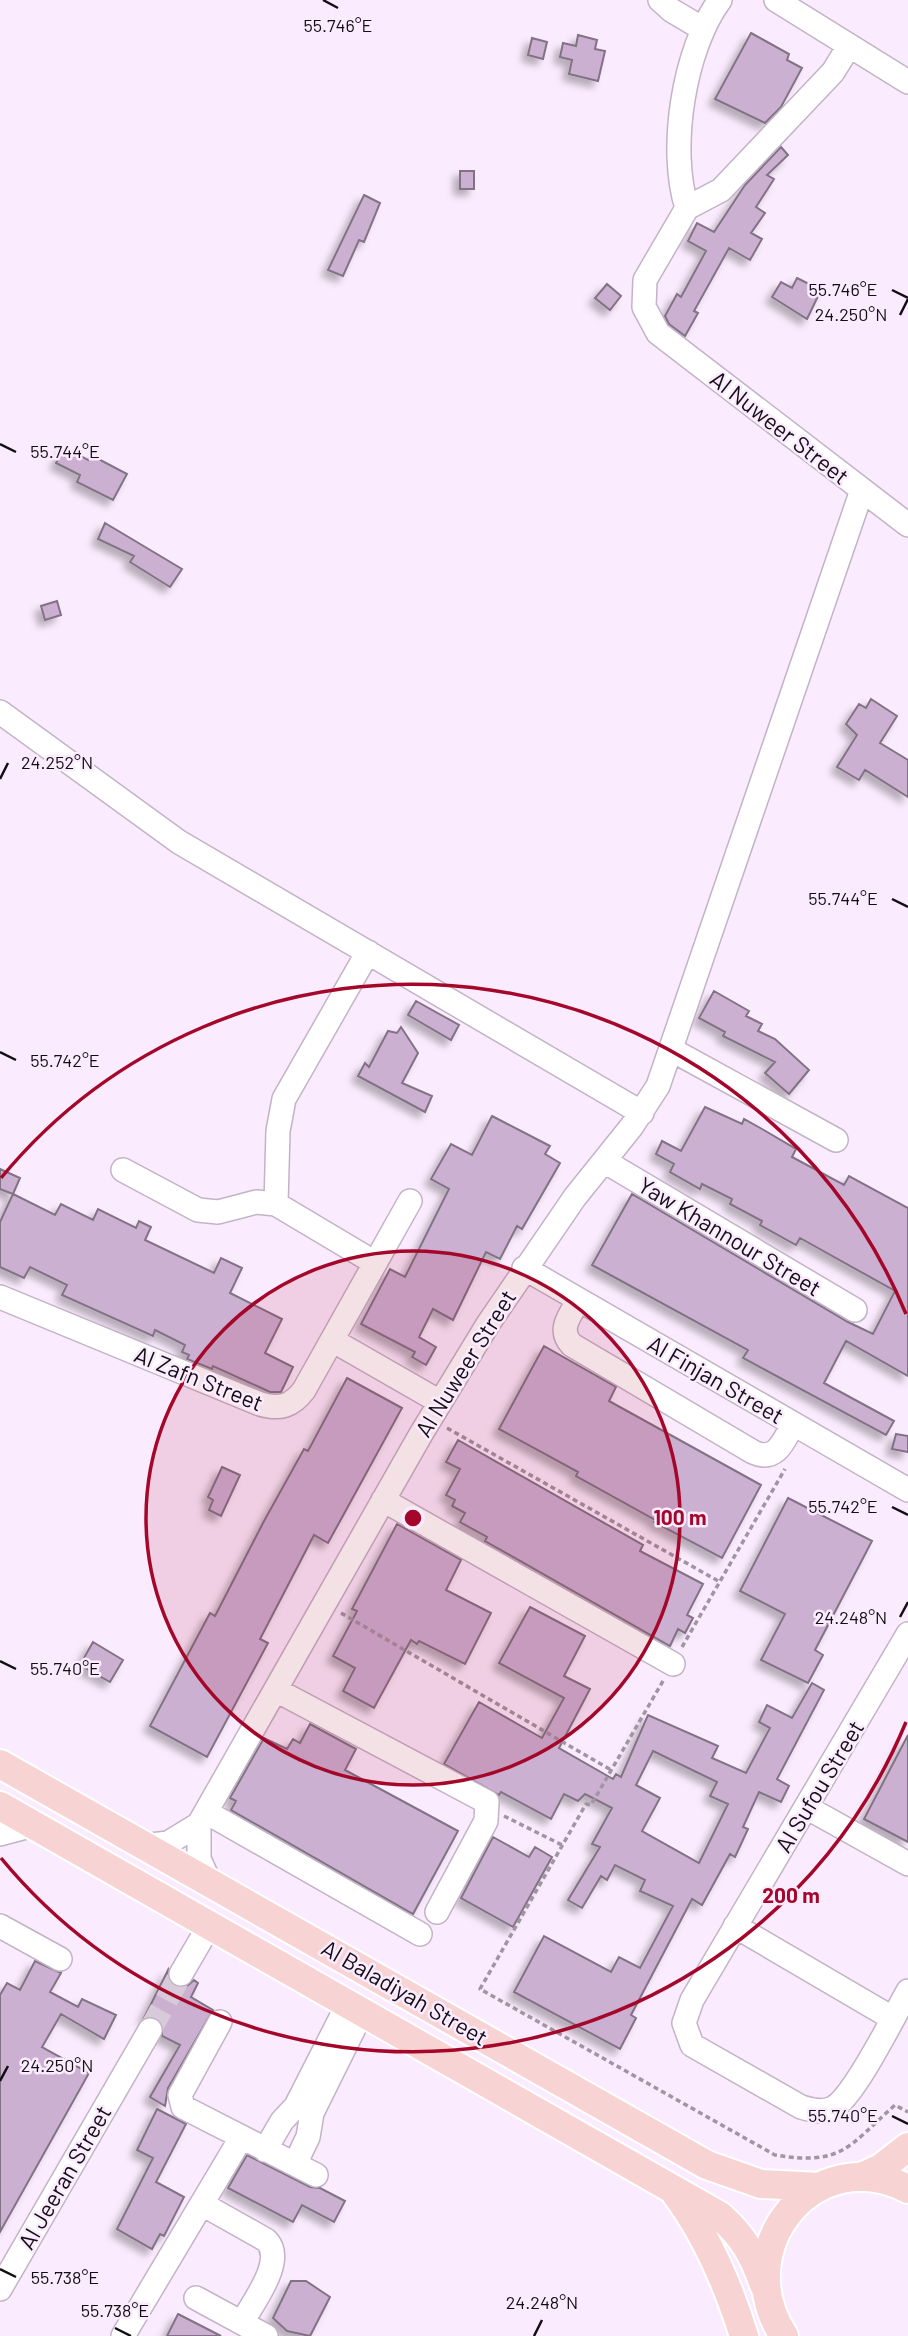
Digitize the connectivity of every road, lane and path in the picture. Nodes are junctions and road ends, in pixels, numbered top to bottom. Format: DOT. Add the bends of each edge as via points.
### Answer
graph roads {
  1 [pos="660,0"];
  2 [pos="720,0"];
  3 [pos="776,0"];
  4 [pos="702,29"];
  5 [pos="849,46"];
  6 [pos="908,82"];
  7 [pos="687,208"];
  8 [pos="862,490"];
  9 [pos="908,525"];
  10 [pos="0,712"];
  11 [pos="368,952"];
  12 [pos="673,1050"];
  13 [pos="642,1113"];
  14 [pos="836,1140"];
  15 [pos="604,1161"];
  16 [pos="123,1170"];
  17 [pos="410,1201"];
  18 [pos="276,1205"];
  19 [pos="375,1263"];
  20 [pos="524,1268"];
  21 [pos="0,1297"];
  22 [pos="579,1300"];
  23 [pos="855,1310"];
  24 [pos="332,1340"];
  25 [pos="435,1410"];
  26 [pos="793,1424"];
  27 [pos="786,1466"];
  28 [pos="908,1490"];
  29 [pos="383,1500"];
  30 [pos="720,1582"];
  31 [pos="324,1604"];
  32 [pos="908,1634"];
  33 [pos="673,1664"];
  34 [pos="276,1690"];
  35 [pos="0,1764"];
  36 [pos="611,1770"];
  37 [pos="0,1806"];
  38 [pos="806,1807"];
  39 [pos="489,1808"];
  40 [pos="202,1818"];
  41 [pos="34,1825"];
  42 [pos="0,1834"];
  43 [pos="562,1845"];
  44 [pos="143,1846"];
  45 [pos="908,1864"];
  46 [pos="209,1881"];
  47 [pos="437,1912"];
  48 [pos="0,1926"];
  49 [pos="209,1926"];
  50 [pos="735,1926"];
  51 [pos="420,1934"];
  52 [pos="60,1959"];
  53 [pos="181,1974"];
  54 [pos="908,1991"];
  55 [pos="355,2008"];
  56 [pos="892,2018"];
  57 [pos="220,2022"];
  58 [pos="149,2029"];
  59 [pos="908,2112"];
  60 [pos="241,2138"];
  61 [pos="908,2147"];
  62 [pos="265,2150"];
  63 [pos="295,2164"];
  64 [pos="316,2175"];
  65 [pos="861,2178"];
  66 [pos="820,2187"];
  67 [pos="672,2188"];
  68 [pos="908,2189"];
  69 [pos="202,2204"];
  70 [pos="764,2285"];
  71 [pos="0,2288"];
  72 [pos="196,2298"];
  73 [pos="242,2323"];
  74 [pos="778,2331"];
  75 [pos="123,2336"];
  76 [pos="266,2336"];
  77 [pos="744,2336"];
  1 -- 4 [label="street"];
  2 -- 4 [label="street"];
  3 -- 5 [label="street"];
  4 -- 7 [label="street" via="690,65 681,120 681,172"];
  5 -- 6 [label="street"];
  5 -- 7 [label="street" via="833,72 721,190"];
  7 -- 8 [label="street, Al Nuweer Street" via="645,280 644,307 653,326"];
  8 -- 9 [label="street"];
  8 -- 12 [label="street, Al Nuweer Street"];
  10 -- 11 [label="street" via="180,842"];
  11 -- 13 [label="street"];
  11 -- 18 [label="street" via="284,1099 278,1131"];
  12 -- 13 [label="street, Al Nuweer Street"];
  12 -- 14 [label="street"];
  13 -- 15 [label="street, Al Nuweer Street"];
  15 -- 20 [label="street, Al Nuweer Street"];
  15 -- 23 [label="street, Yaw Khannour Street"];
  16 -- 18 [label="street" via="198,1210 218,1212 256,1202"];
  17 -- 19 [label="street, Al Zafn Street"];
  18 -- 19 [label="street"];
  19 -- 24 [label="street, Al Zafn Street"];
  20 -- 22 [label="street, Al Finjan Street"];
  20 -- 25 [label="street, Al Nuweer Street"];
  21 -- 24 [label="street, Al Zafn Street" via="272,1408 296,1400"];
  22 -- 26 [label="street, Al Finjan Street"];
  22 -- 26 [label="street" via="565,1326 572,1345 741,1445 759,1455 774,1453"];
  24 -- 25 [label="street"];
  25 -- 29 [label="street, Al Nuweer Street"];
  25 -- 30 [label="path"];
  26 -- 28 [label="street, Al Finjan Street"];
  27 -- 30 [label="path"];
  29 -- 31 [label="street, Al Nuweer Street"];
  29 -- 33 [label="street"];
  30 -- 33 [label="path"];
  31 -- 34 [label="street, Al Nuweer Street"];
  31 -- 36 [label="path"];
  32 -- 38 [label="street, Al Sufou Street"];
  33 -- 36 [label="path"];
  34 -- 39 [label="street" via="483,1798"];
  34 -- 40 [label="street, Al Nuweer Street"];
  35 -- 44 [label="main road, Al Baladiyah Street"];
  36 -- 43 [label="path"];
  37 -- 41 [label="main road, Al Baladiyah Street"];
  38 -- 45 [label="street"];
  38 -- 50 [label="street, Al Sufou Street"];
  39 -- 43 [label="path"];
  39 -- 47 [label="street"];
  40 -- 44 [label="street, Al Nuweer Street" via="168,1843"];
  40 -- 46 [label="street, Al Nuweer Street" via="199,1859"];
  40 -- 51 [label="street"];
  41 -- 42 [label="street"];
  41 -- 49 [label="main road, Al Baladiyah Street"];
  43 -- 59 [label="path" via="480,1989 775,2155 825,2158 843,2150 895,2105"];
  44 -- 46 [label="main road, Al Baladiyah Street"];
  46 -- 66 [label="main road, Al Baladiyah Street" via="707,2165 761,2184"];
  48 -- 52 [label="street"];
  49 -- 53 [label="street"];
  49 -- 55 [label="main road, Al Baladiyah Street"];
  50 -- 56 [label="street"];
  50 -- 56 [label="street, Al Sufou Street" via="686,2011 684,2023 692,2045 801,2107 817,2111 830,2109 848,2094"];
  54 -- 56 [label="street, Al Sufou Street"];
  55 -- 62 [label="street"];
  55 -- 63 [label="street"];
  55 -- 67 [label="main road, Al Baladiyah Street"];
  57 -- 60 [label="street" via="180,2095 180,2104"];
  58 -- 71 [label="street, Al Jeeran Street"];
  60 -- 62 [label="street"];
  60 -- 69 [label="street"];
  61 -- 65 [label="main road"];
  62 -- 63 [label="street"];
  63 -- 64 [label="street"];
  65 -- 66 [label="main road"];
  65 -- 68 [label="main road"];
  66 -- 70 [label="main road" via="796,2204 777,2228 766,2255"];
  67 -- 70 [label="main road, Al Baladiyah Street" via="738,2232 752,2251"];
  67 -- 77 [label="main road" via="719,2267"];
  69 -- 73 [label="street" via="266,2240 273,2249 273,2263"];
  69 -- 75 [label="street"];
  70 -- 74 [label="main road, Al Baladiyah Street"];
  72 -- 73 [label="street"];
  73 -- 76 [label="street"];
}
